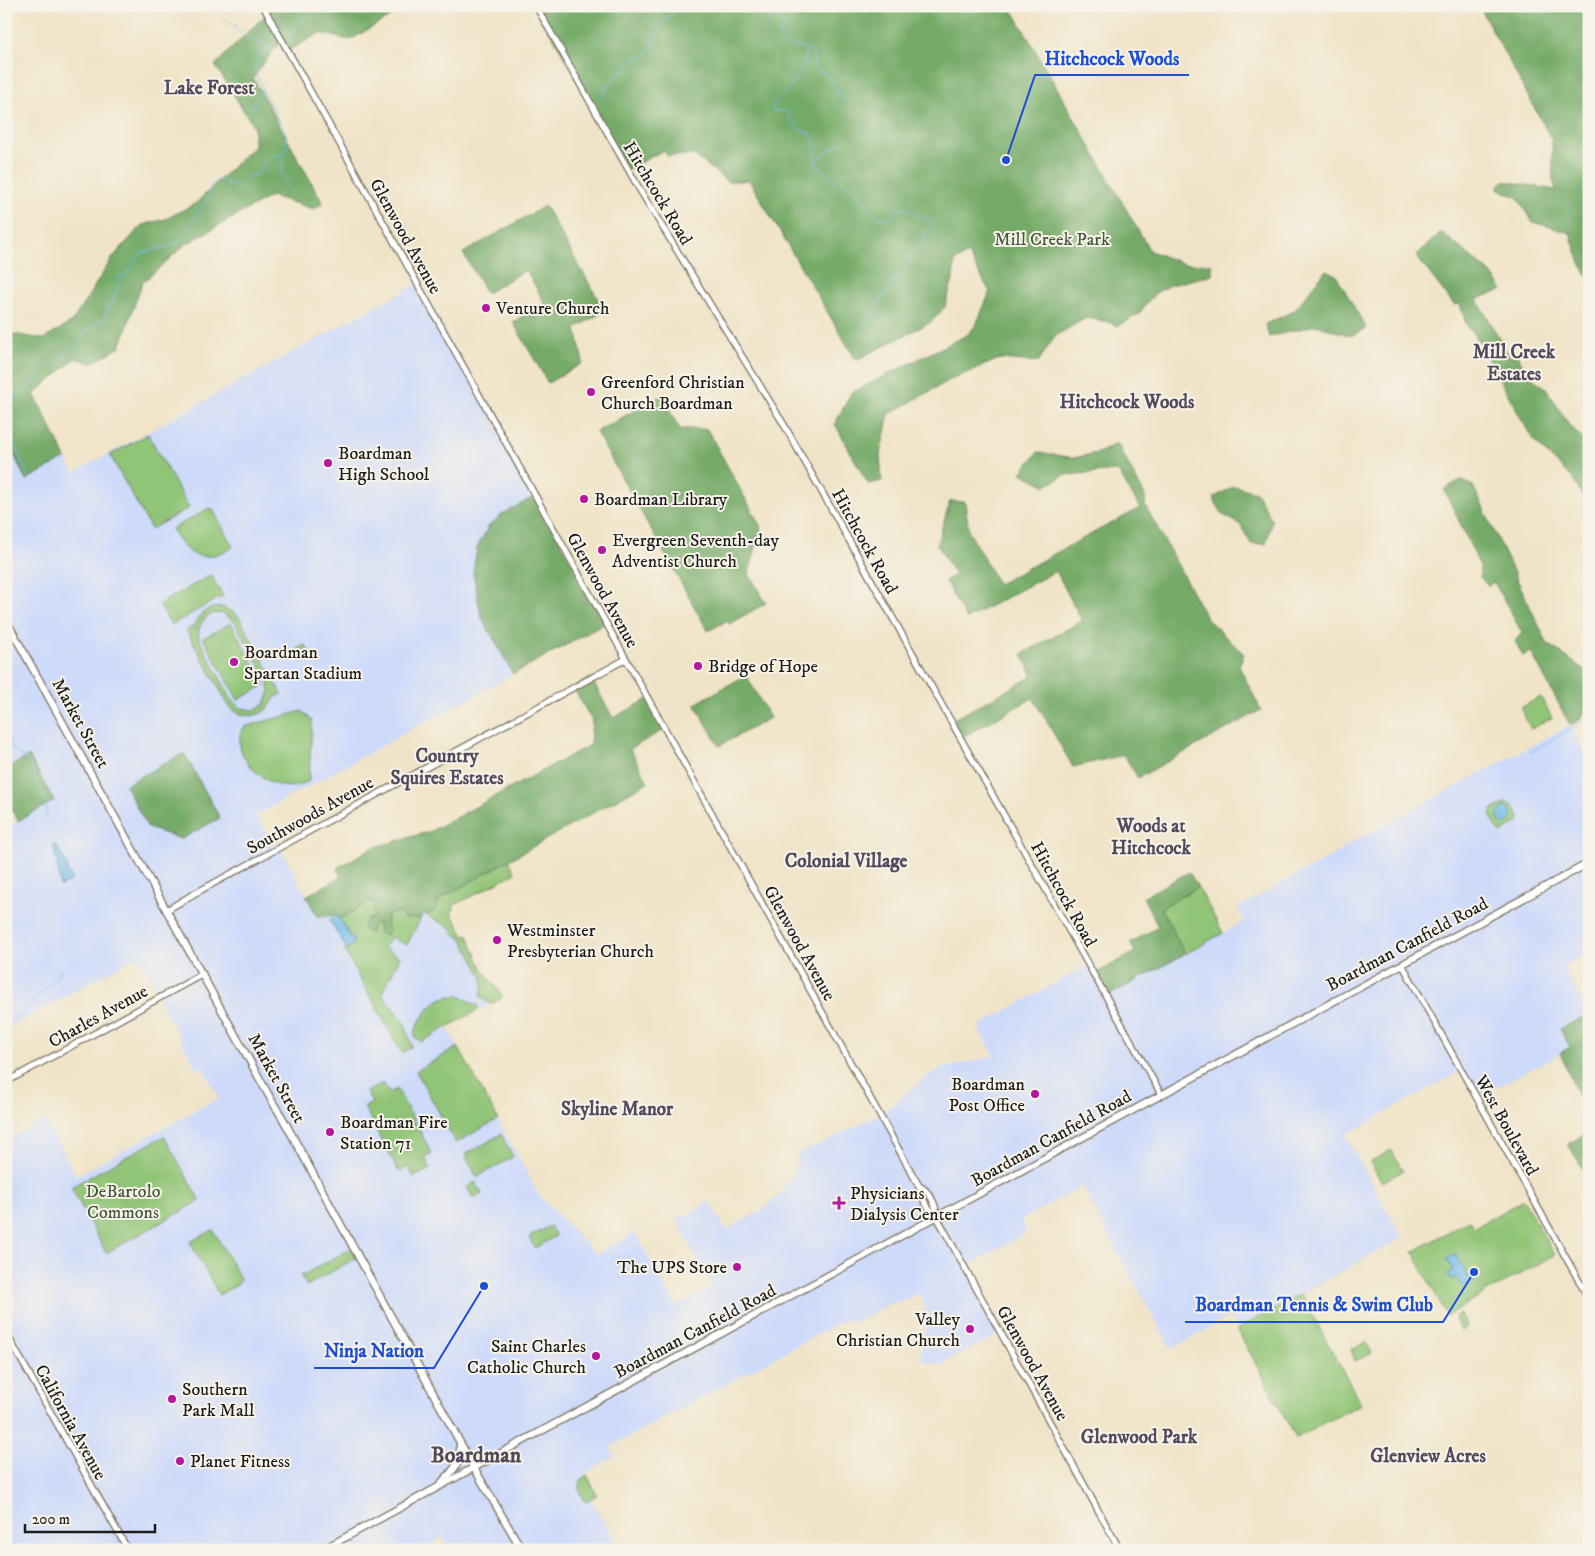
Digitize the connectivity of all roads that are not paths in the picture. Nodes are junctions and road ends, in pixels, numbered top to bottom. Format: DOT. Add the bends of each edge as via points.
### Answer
graph roads {
  1 [pos="263,6"];
  2 [pos="536,6"];
  3 [pos="6,620"];
  4 [pos="626,659"];
  5 [pos="1589,863"];
  6 [pos="167,910"];
  7 [pos="1402,964"];
  8 [pos="202,974"];
  9 [pos="6,1082"];
  10 [pos="1161,1094"];
  11 [pos="937,1217"];
  12 [pos="1589,1299"];
  13 [pos="6,1333"];
  14 [pos="459,1440"];
  15 [pos="474,1468"];
  16 [pos="432,1491"];
  17 [pos="6,1544"];
  18 [pos="12,1550"];
  19 [pos="128,1550"];
  20 [pos="322,1550"];
  21 [pos="522,1550"];
  22 [pos="1120,1550"];
  1 -- 4 [label="street, Glenwood Avenue"];
  2 -- 10 [label="street, Hitchcock Road" via="640,192 789,433"];
  3 -- 6 [label="main road, Market Street"];
  4 -- 6 [label="street, Southwoods Avenue"];
  4 -- 11 [label="street, Glenwood Avenue" via="920,1186 926,1203"];
  5 -- 7 [label="main road, Boardman Canfield Road"];
  6 -- 8 [label="main road, Market Street"];
  7 -- 10 [label="main road, Boardman Canfield Road"];
  7 -- 12 [label="street, West Boulevard"];
  8 -- 9 [label="street, Charles Avenue"];
  8 -- 14 [label="main road, Market Street"];
  10 -- 11 [label="main road, Boardman Canfield Road"];
  11 -- 15 [label="main road, Boardman Canfield Road"];
  11 -- 22 [label="street, Glenwood Avenue"];
  13 -- 19 [label="street, California Avenue"];
  14 -- 15 [label="main road, Market Street"];
  14 -- 16 [label="main road" via="457,1466"];
  15 -- 16 [label="main road, Boardman Canfield Road"];
  15 -- 21 [label="main road, Market Street"];
  16 -- 20 [label="main road"];
  17 -- 18 [label="street"];
}
